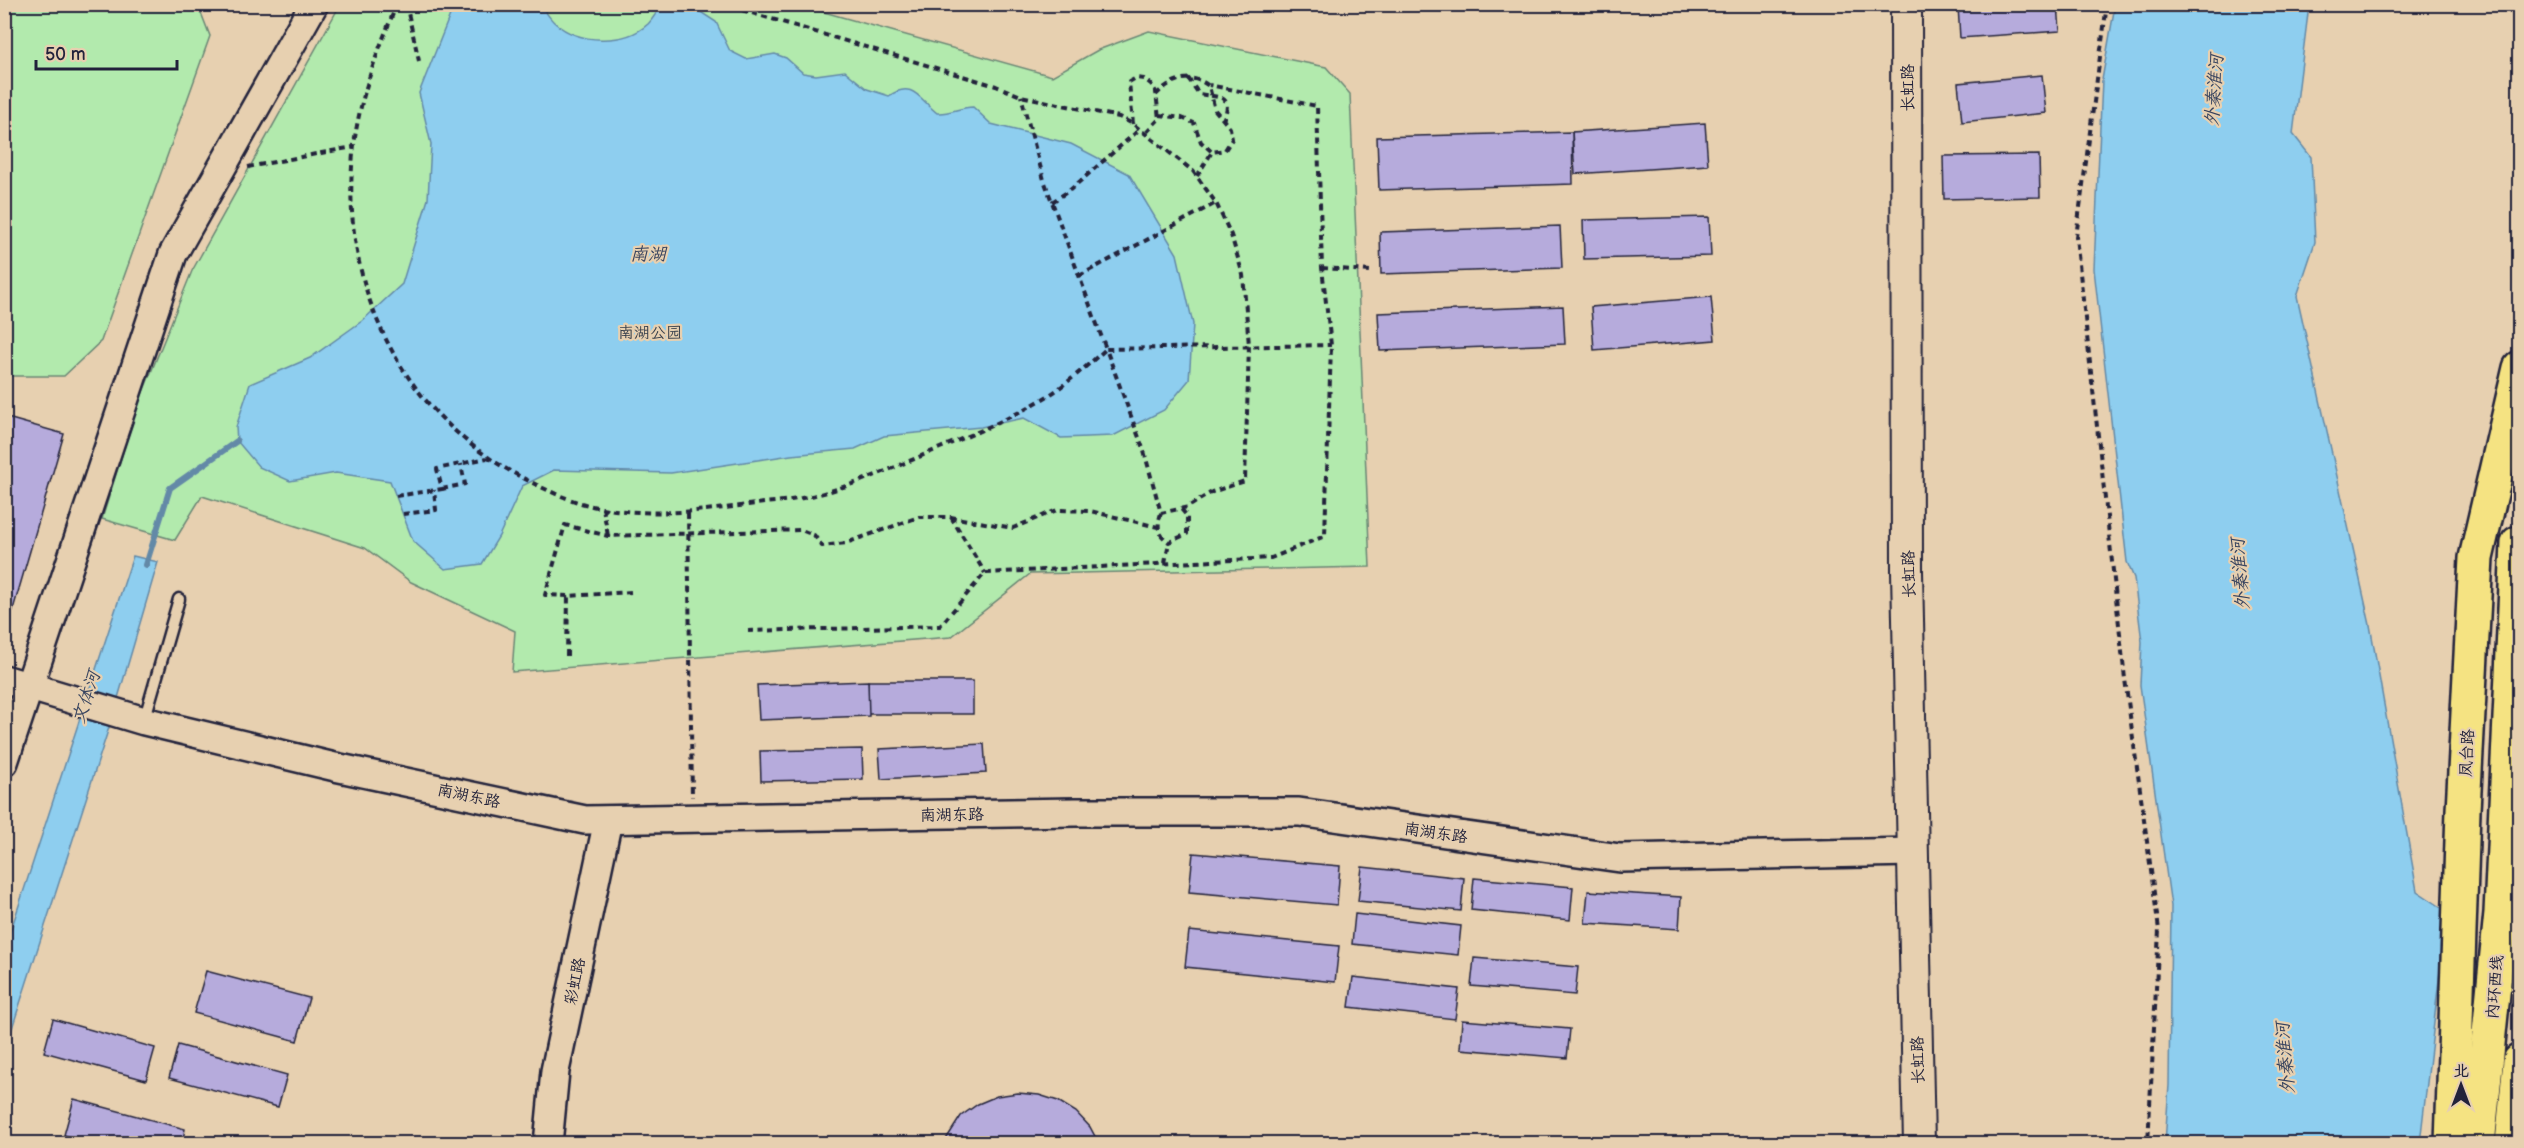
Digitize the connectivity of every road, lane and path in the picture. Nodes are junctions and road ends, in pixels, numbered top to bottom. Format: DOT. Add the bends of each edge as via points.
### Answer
graph roads {
  1 [pos="314,4"];
  2 [pos="397,4"];
  3 [pos="406,4"];
  4 [pos="722,4"];
  5 [pos="1906,4"];
  6 [pos="2107,4"];
  7 [pos="419,61"];
  8 [pos="1188,78"];
  9 [pos="1209,85"];
  10 [pos="1156,95"];
  11 [pos="1212,95"];
  12 [pos="1021,96"];
  13 [pos="1160,115"];
  14 [pos="1222,120"];
  15 [pos="1133,124"];
  16 [pos="1140,129"];
  17 [pos="1146,133"];
  18 [pos="353,147"];
  19 [pos="1212,152"];
  20 [pos="219,173"];
  21 [pos="1197,176"];
  22 [pos="1052,202"];
  23 [pos="1216,203"];
  24 [pos="1322,268"];
  25 [pos="1370,271"];
  26 [pos="1079,276"];
  27 [pos="1250,345"];
  28 [pos="1331,345"];
  29 [pos="1106,349"];
  30 [pos="2520,368"];
  31 [pos="488,458"];
  32 [pos="461,464"];
  33 [pos="2520,472"];
  34 [pos="442,489"];
  35 [pos="434,490"];
  36 [pos="396,496"];
  37 [pos="2487,504"];
  38 [pos="603,508"];
  39 [pos="1180,508"];
  40 [pos="688,513"];
  41 [pos="1161,513"];
  42 [pos="403,514"];
  43 [pos="951,517"];
  44 [pos="1158,527"];
  45 [pos="690,533"];
  46 [pos="608,536"];
  47 [pos="1169,542"];
  48 [pos="2518,543"];
  49 [pos="1165,563"];
  50 [pos="985,573"];
  51 [pos="631,592"];
  52 [pos="568,596"];
  53 [pos="178,599"];
  54 [pos="748,631"];
  55 [pos="567,656"];
  56 [pos="17,683"];
  57 [pos="144,722"];
  58 [pos="4,762"];
  59 [pos="692,818"];
  60 [pos="608,820"];
  61 [pos="1913,852"];
  62 [pos="2520,1061"];
  63 [pos="548,1143"];
  64 [pos="1919,1143"];
  65 [pos="2148,1143"];
  66 [pos="2452,1143"];
  67 [pos="2478,1143"];
  68 [pos="2512,1143"];
  1 -- 20 [label="street"];
  2 -- 18 [label="path" via="372,65"];
  3 -- 7 [label="path"];
  4 -- 12 [label="path"];
  5 -- 61 [label="main road, 长虹路" via="1907,572"];
  6 -- 65 [label="path" via="2076,237 2125,679 2159,930"];
  8 -- 9 [label="path"];
  8 -- 10 [label="path" via="1166,84"];
  8 -- 11 [label="path" via="1199,94"];
  9 -- 11 [label="path"];
  9 -- 24 [label="path" via="1317,106"];
  10 -- 13 [label="path"];
  10 -- 15 [label="path" via="1144,79 1130,82"];
  11 -- 14 [label="path"];
  11 -- 14 [label="path" via="1226,101"];
  12 -- 15 [label="path" via="1119,117"];
  12 -- 22 [label="path"];
  13 -- 17 [label="path"];
  13 -- 19 [label="path" via="1194,123 1201,142"];
  14 -- 19 [label="path" via="1230,128 1232,139 1225,150"];
  15 -- 16 [label="path"];
  16 -- 17 [label="path"];
  16 -- 22 [label="path"];
  17 -- 21 [label="path"];
  18 -- 20 [label="path"];
  18 -- 31 [label="path" via="354,232 360,270 383,335 407,378 428,404"];
  19 -- 21 [label="path"];
  20 -- 56 [label="street" via="173,254"];
  21 -- 23 [label="path"];
  22 -- 26 [label="path"];
  23 -- 26 [label="path"];
  23 -- 27 [label="path" via="1243,275"];
  24 -- 25 [label="path"];
  24 -- 28 [label="path"];
  26 -- 29 [label="path"];
  27 -- 28 [label="path"];
  27 -- 29 [label="path"];
  27 -- 39 [label="path" via="1245,481"];
  28 -- 49 [label="path" via="1325,536 1271,558"];
  29 -- 40 [label="path" via="1051,394 980,431 873,476 807,497"];
  29 -- 41 [label="path" via="1144,451"];
  30 -- 37 [label="main road, 凤台路"];
  31 -- 32 [label="path"];
  31 -- 38 [label="path" via="560,497"];
  32 -- 34 [label="path" via="465,484"];
  32 -- 34 [label="path" via="437,469"];
  33 -- 37 [label="main road" via="2513,474"];
  34 -- 35 [label="path"];
  35 -- 36 [label="path"];
  35 -- 42 [label="path" via="436,510"];
  37 -- 66 [label="main road, 凤台路" via="2476,558"];
  38 -- 40 [label="path"];
  38 -- 46 [label="path"];
  39 -- 41 [label="path"];
  39 -- 47 [label="path" via="1188,516 1188,534"];
  40 -- 45 [label="path"];
  41 -- 44 [label="path"];
  43 -- 44 [label="path" via="1013,528 1057,510 1090,511"];
  43 -- 45 [label="path" via="919,517 846,543 822,546 814,535 801,530"];
  43 -- 50 [label="path"];
  44 -- 47 [label="path"];
  45 -- 46 [label="path"];
  45 -- 59 [label="path"];
  46 -- 52 [label="path" via="565,525 545,595"];
  47 -- 49 [label="path"];
  48 -- 67 [label="main road, 内环西线" via="2501,912"];
  49 -- 50 [label="path"];
  50 -- 54 [label="path" via="940,626"];
  51 -- 52 [label="path"];
  52 -- 55 [label="path"];
  53 -- 57 [label="lane"];
  56 -- 57 [label="street, 南湖东路"];
  56 -- 58 [label="street"];
  57 -- 60 [label="street, 南湖东路" via="517,806 585,820"];
  59 -- 60 [label="street, 南湖东路"];
  59 -- 61 [label="street, 南湖东路" via="1299,812 1620,858"];
  60 -- 63 [label="street, 彩虹路" via="555,1071"];
  61 -- 64 [label="main road, 长虹路"];
  62 -- 68 [label="main road"];
}
